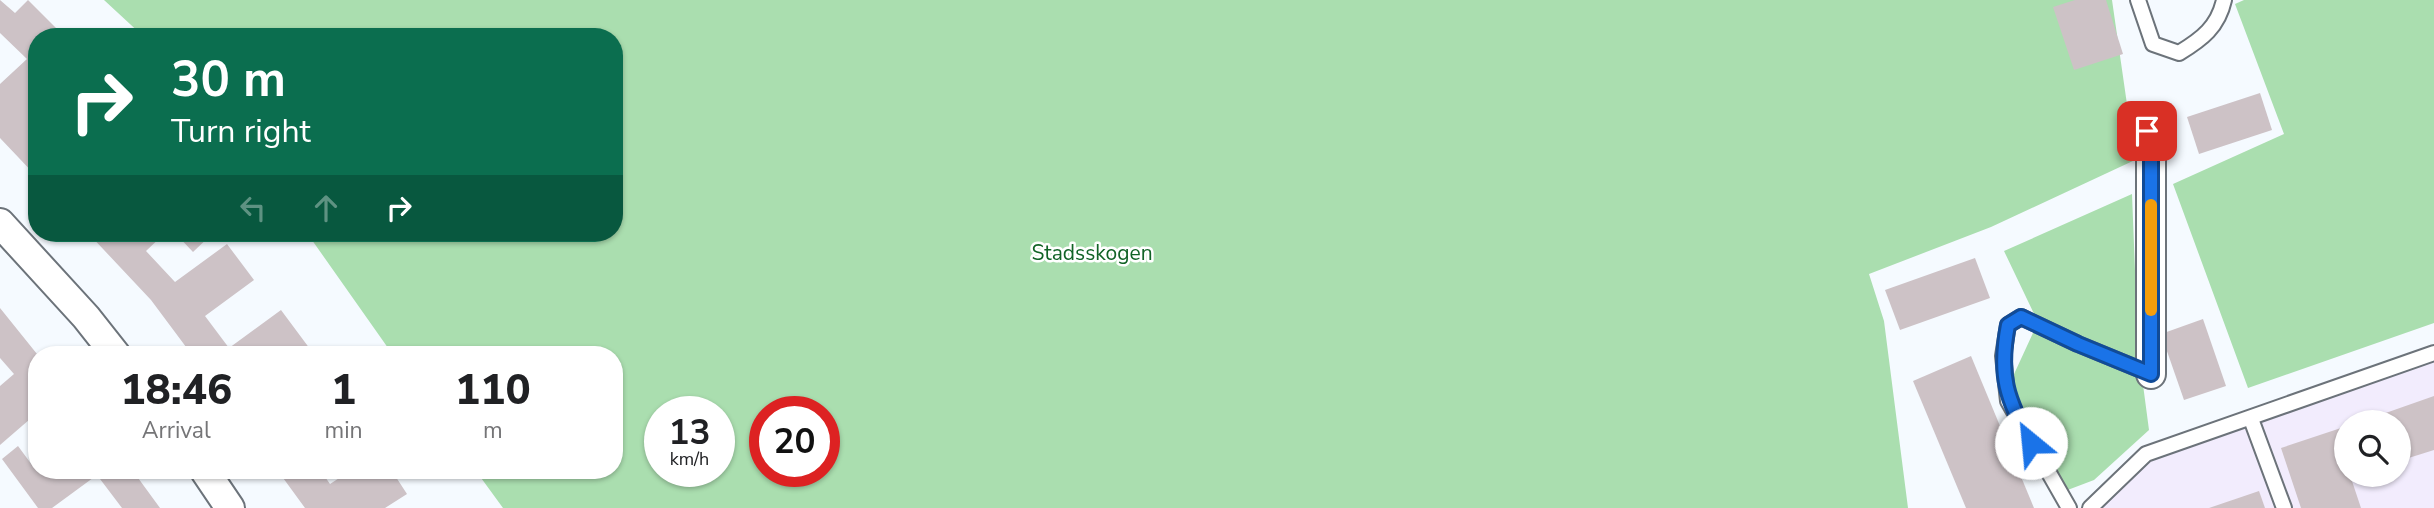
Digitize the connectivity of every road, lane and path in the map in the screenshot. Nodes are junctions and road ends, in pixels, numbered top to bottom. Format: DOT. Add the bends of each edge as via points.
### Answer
graph roads {
  1 [pos="2138,0"];
  2 [pos="2224,0"];
  3 [pos="2147,131"];
  4 [pos="0,223"];
  5 [pos="109,346"];
  6 [pos="2434,353"];
  7 [pos="2151,374"];
  8 [pos="2251,419"];
  9 [pos="210,479"];
  10 [pos="230,508"];
  11 [pos="2069,508"];
  12 [pos="2090,508"];
  13 [pos="2284,508"];
  1 -- 2 [label="lane" via="2153,44 2179,53 2204,38 2221,16"];
  3 -- 7 [label="street" via="2151,149"];
  4 -- 5 [label="street"];
  6 -- 8 [label="lane"];
  7 -- 11 [label="lane" via="2021,317 2008,325 2003,356 2008,401"];
  8 -- 12 [label="lane" via="2146,454"];
  8 -- 13 [label="lane"];
  9 -- 10 [label="street"];
}
